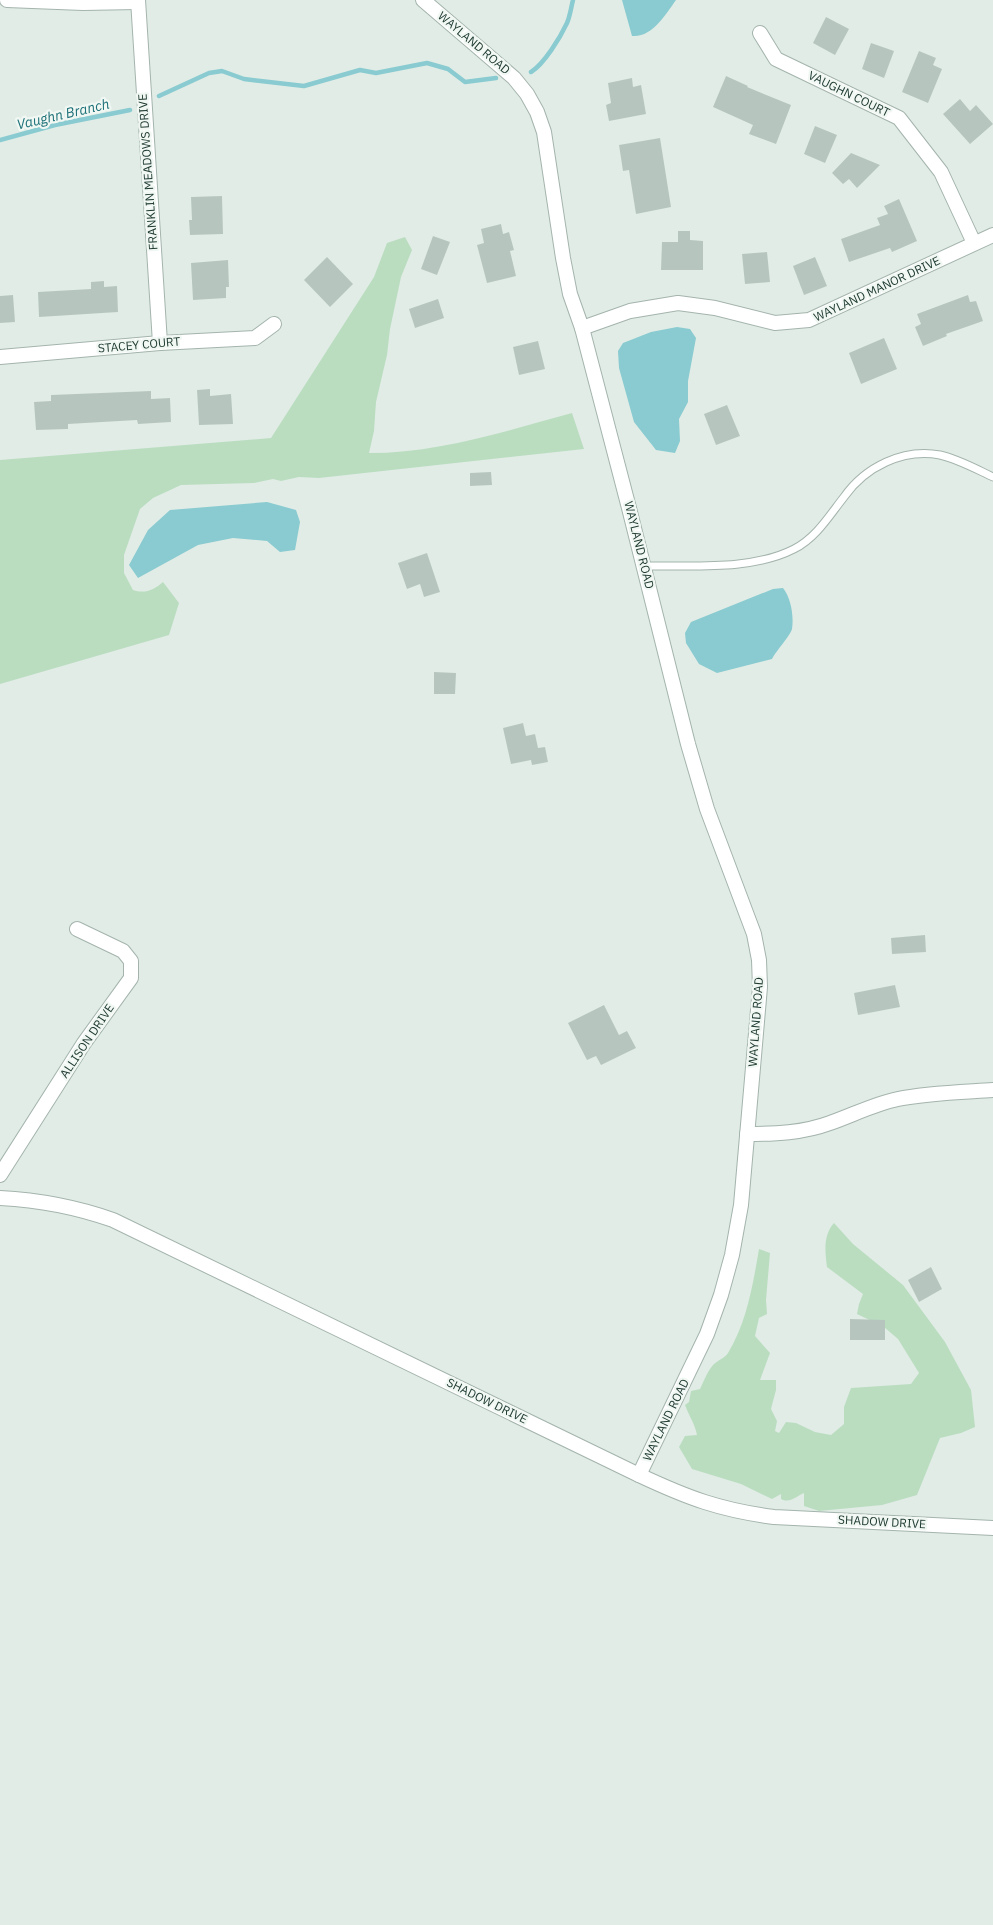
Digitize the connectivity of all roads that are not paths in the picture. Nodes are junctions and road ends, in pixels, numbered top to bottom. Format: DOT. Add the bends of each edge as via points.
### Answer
graph roads {
  1 [pos="7,0"];
  2 [pos="423,0"];
  3 [pos="138,1"];
  4 [pos="760,33"];
  5 [pos="993,235"];
  6 [pos="974,244"];
  7 [pos="274,324"];
  8 [pos="582,328"];
  9 [pos="160,343"];
  10 [pos="0,357"];
  11 [pos="993,476"];
  12 [pos="644,566"];
  13 [pos="77,929"];
  14 [pos="993,1090"];
  15 [pos="747,1134"];
  16 [pos="0,1175"];
  17 [pos="0,1198"];
  18 [pos="639,1475"];
  19 [pos="993,1528"];
  1 -- 3 [label="street"];
  2 -- 8 [label="street, WAYLAND ROAD" via="507,71 527,94 537,112 544,132 562,258"];
  3 -- 9 [label="street, FRANKLIN MEADOWS DRIVE"];
  4 -- 6 [label="street, VAUGHN COURT" via="776,58 899,118 940,172"];
  5 -- 6 [label="street, WAYLAND MANOR DRIVE"];
  6 -- 8 [label="street, WAYLAND MANOR DRIVE" via="810,320 775,323 715,308 678,303 630,311"];
  7 -- 9 [label="street, STACEY COURT" via="254,338"];
  8 -- 12 [label="street, WAYLAND ROAD"];
  9 -- 10 [label="street, STACEY COURT"];
  11 -- 12 [label="lane" via="940,455 905,456 871,470 856,482 821,528 797,548 780,556 739,564"];
  12 -- 15 [label="street, WAYLAND ROAD" via="688,744 707,809 748,914 759,960 760,987"];
  13 -- 16 [label="street, ALLISON DRIVE" via="123,950 131,961 131,978 84,1043"];
  14 -- 15 [label="street" via="900,1098 808,1129"];
  15 -- 18 [label="street, WAYLAND ROAD" via="741,1205 722,1295 707,1334"];
  17 -- 18 [label="street, SHADOW DRIVE" via="80,1209 113,1220"];
  18 -- 19 [label="street, SHADOW DRIVE" via="706,1504 749,1514"];
}
